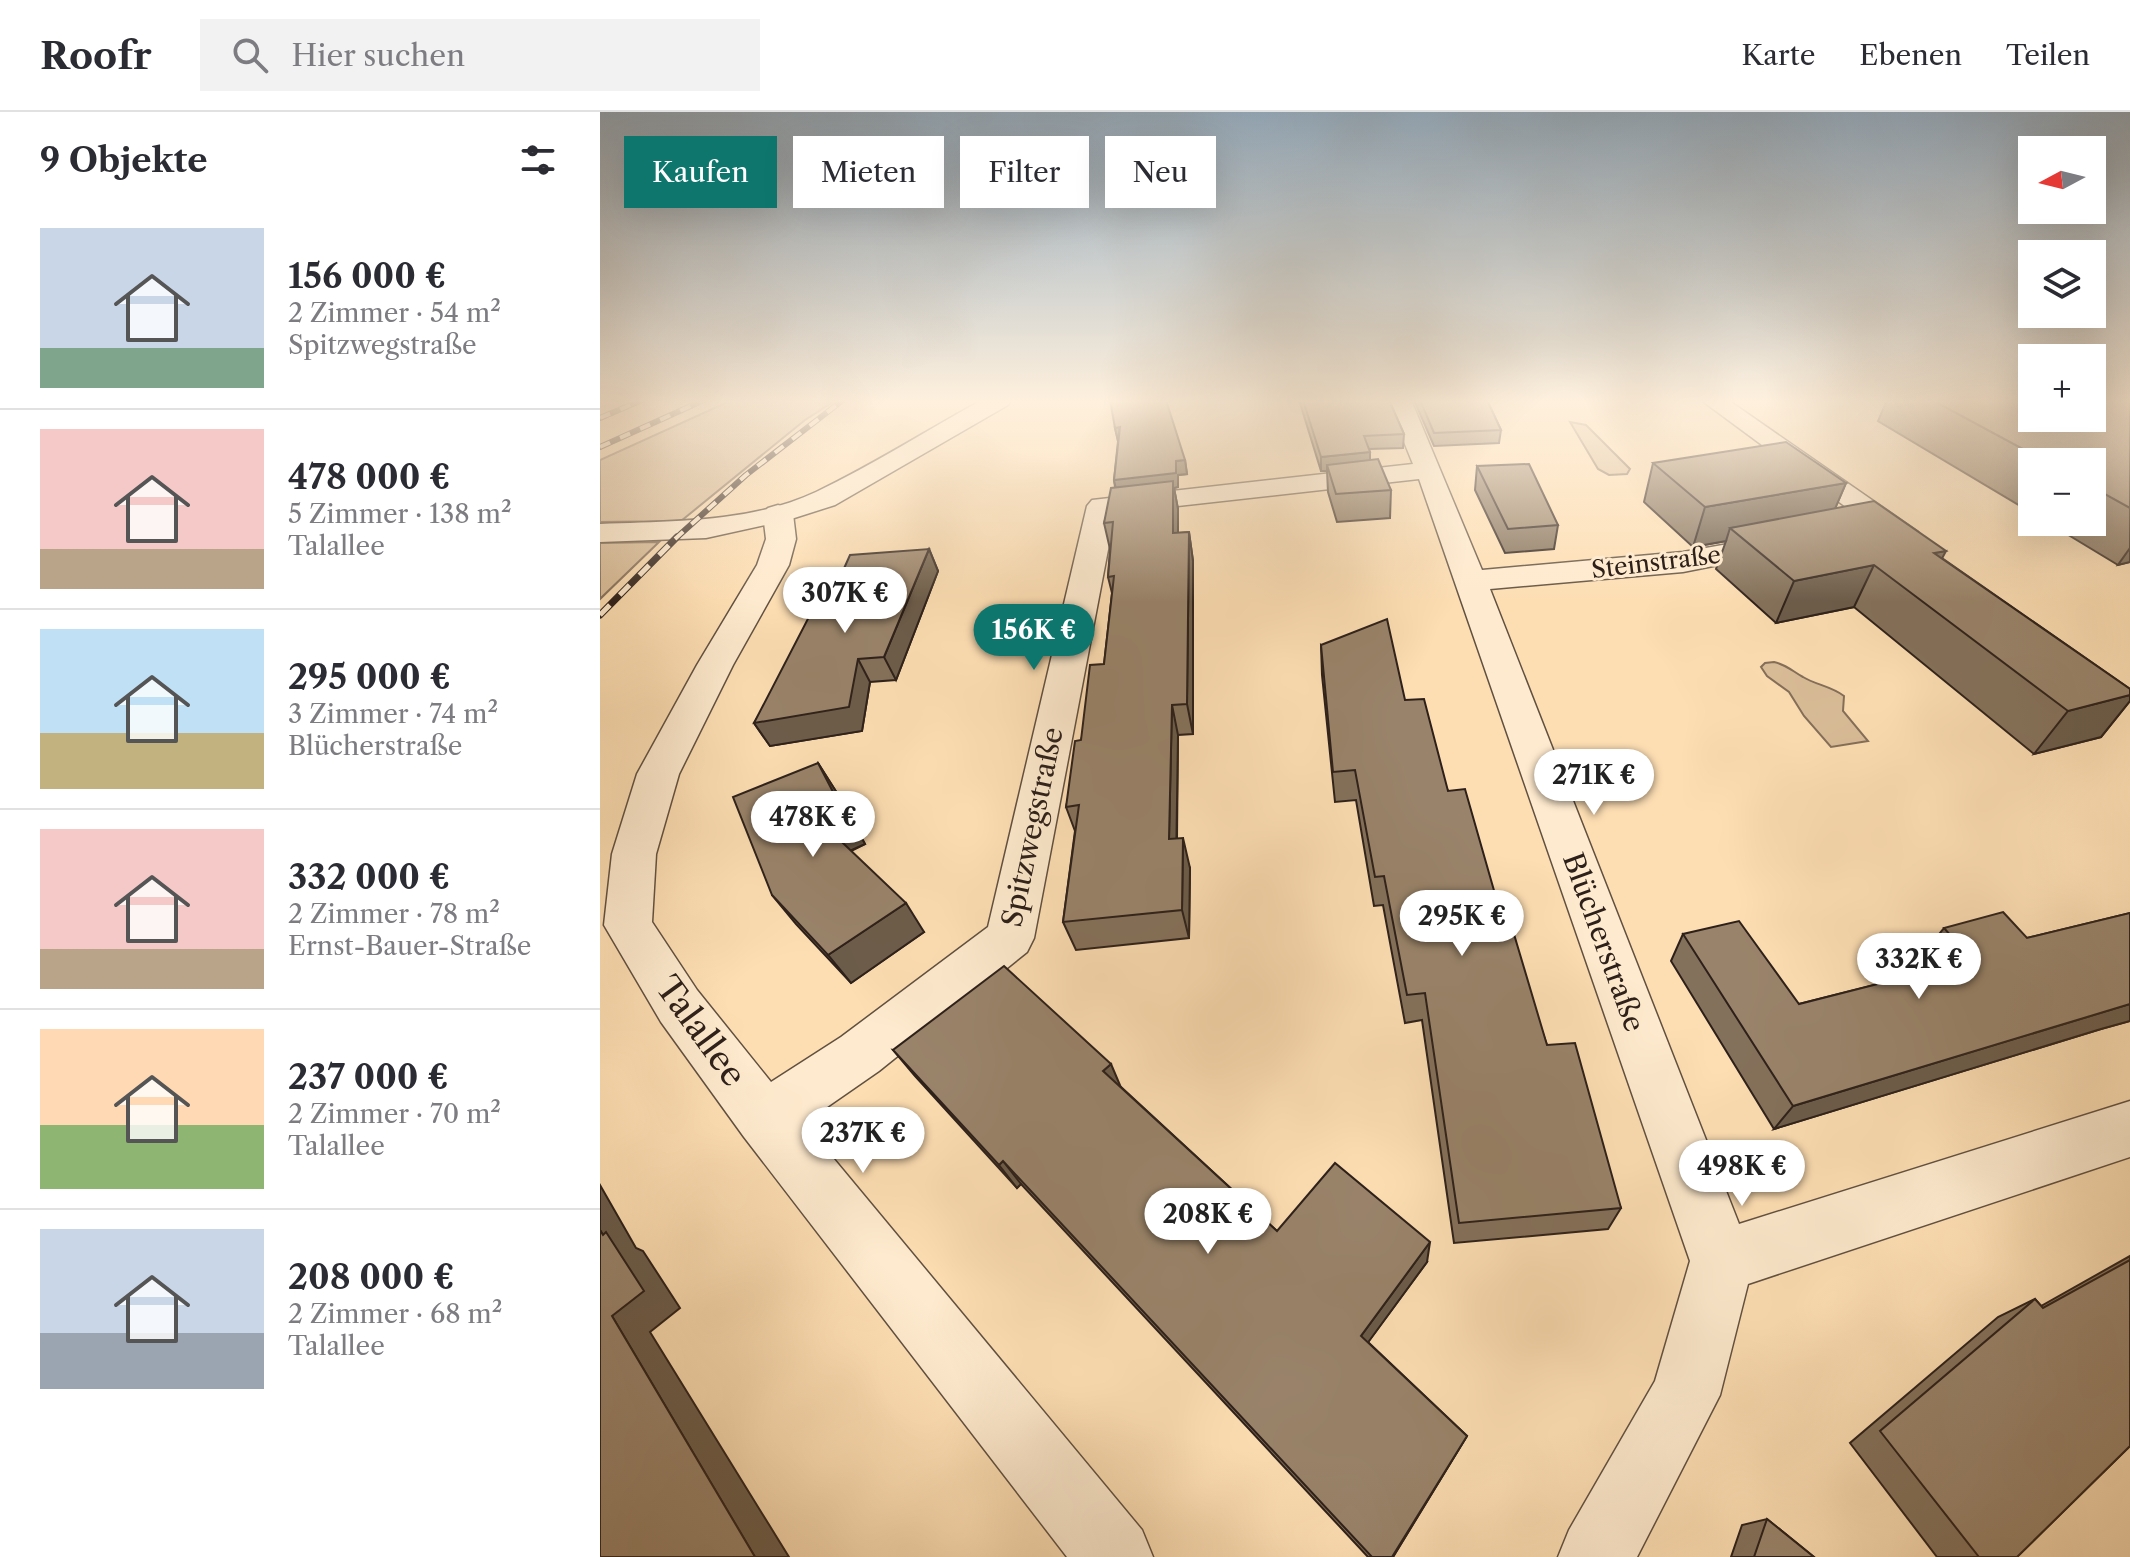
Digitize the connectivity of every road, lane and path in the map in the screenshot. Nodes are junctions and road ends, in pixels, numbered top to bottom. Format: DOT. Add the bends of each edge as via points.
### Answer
graph roads {
  1 [pos="884,467"];
  2 [pos="1808,467"];
  3 [pos="1429,470"];
  4 [pos="778,514"];
  5 [pos="1888,524"];
  6 [pos="600,533"];
  7 [pos="1926,551"];
  8 [pos="1470,581"];
  9 [pos="764,1118"];
  10 [pos="2130,1129"];
  11 [pos="1722,1261"];
  12 [pos="1115,1557"];
  13 [pos="1596,1557"];
  1 -- 4 [label="street" via="847,489"];
  2 -- 5 [label="street"];
  3 -- 8 [label="street, Blücherstraße"];
  3 -- 9 [label="street, Spitzwegstraße" via="1102,506 1010,938 860,1054"];
  4 -- 6 [label="street" via="706,529"];
  4 -- 9 [label="street, Talallee" via="781,539 773,565 658,774 634,854 628,925 679,1006"];
  5 -- 7 [label="street"];
  5 -- 8 [label="street, Steinstraße" via="1683,562"];
  8 -- 11 [label="street, Blücherstraße"];
  9 -- 12 [label="street, Talallee"];
  10 -- 11 [label="street"];
  11 -- 13 [label="street" via="1685,1395"];
}
